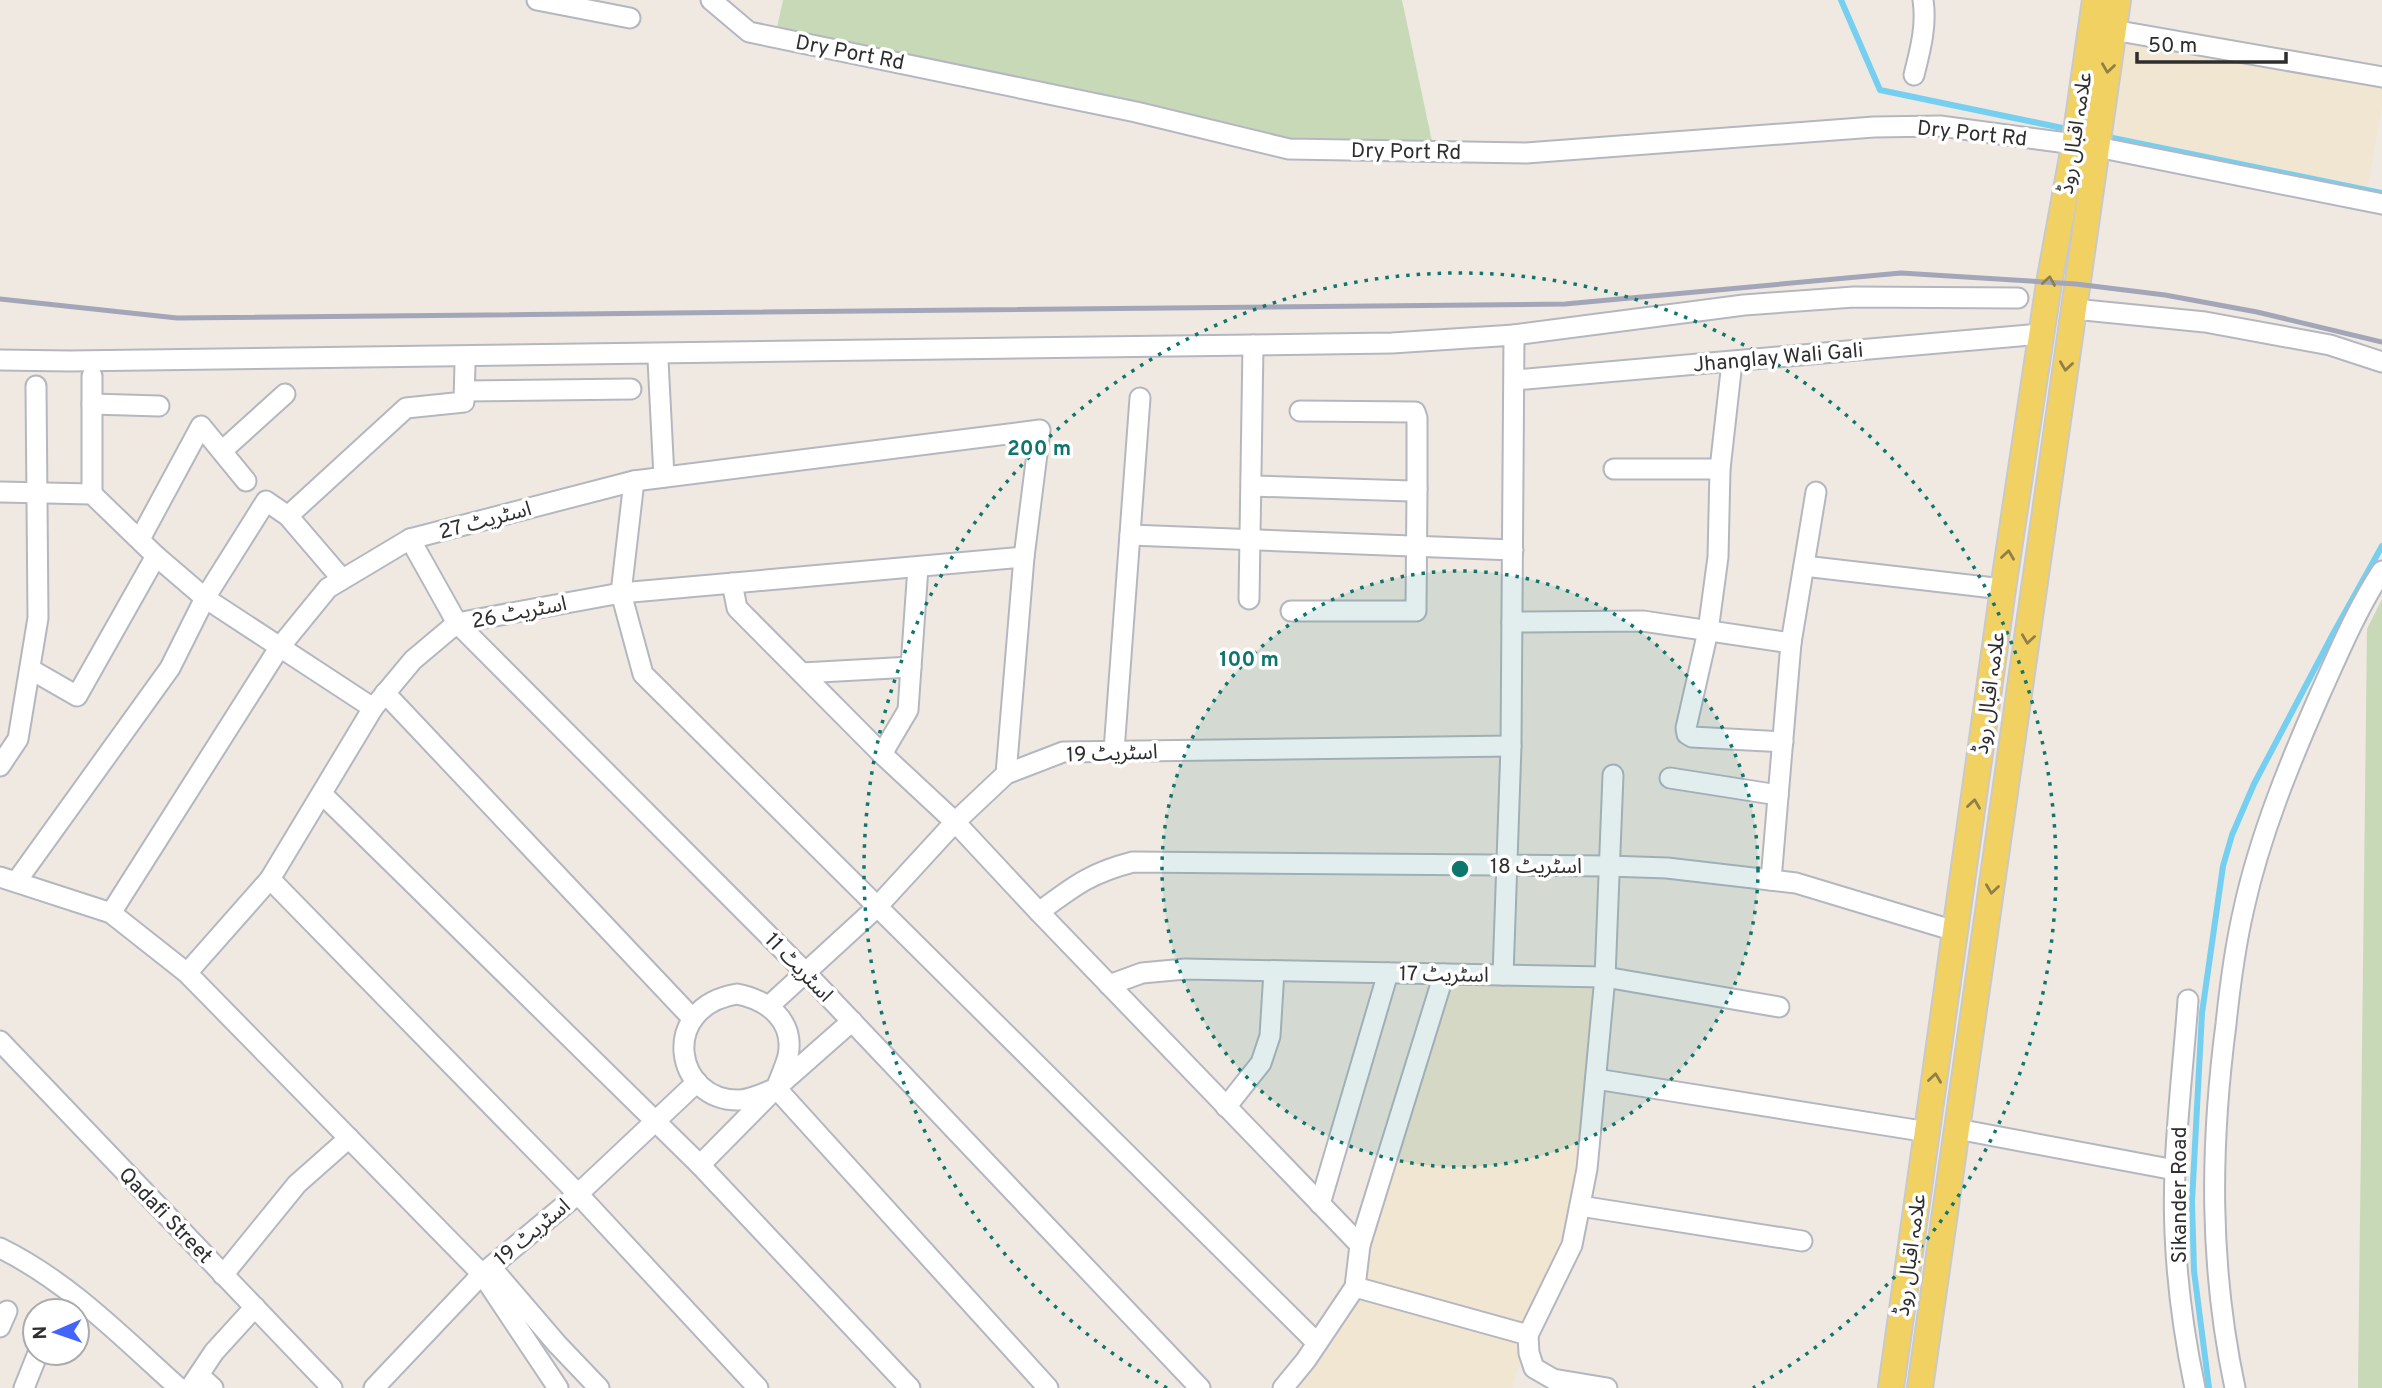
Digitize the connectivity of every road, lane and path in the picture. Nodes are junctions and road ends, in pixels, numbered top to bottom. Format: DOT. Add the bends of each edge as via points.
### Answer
graph roads {
  1 [pos="537,0"];
  2 [pos="711,0"];
  3 [pos="1923,0"];
  4 [pos="2095,0"];
  5 [pos="2118,0"];
  6 [pos="630,18"];
  7 [pos="2113,30"];
  8 [pos="1914,75"];
  9 [pos="2382,77"];
  10 [pos="2086,146"];
  11 [pos="2382,204"];
  12 [pos="2018,298"];
  13 [pos="2074,309"];
  14 [pos="2041,334"];
  15 [pos="1514,335"];
  16 [pos="1253,345"];
  17 [pos="0,360"];
  18 [pos="658,360"];
  19 [pos="1732,362"];
  20 [pos="2382,362"];
  21 [pos="466,363"];
  22 [pos="92,376"];
  23 [pos="1515,380"];
  24 [pos="36,386"];
  25 [pos="631,389"];
  26 [pos="465,391"];
  27 [pos="285,394"];
  28 [pos="1140,398"];
  29 [pos="92,404"];
  30 [pos="159,406"];
  31 [pos="1300,411"];
  32 [pos="222,451"];
  33 [pos="1614,469"];
  34 [pos="1720,469"];
  35 [pos="664,477"];
  36 [pos="246,481"];
  37 [pos="634,481"];
  38 [pos="1252,486"];
  39 [pos="1417,489"];
  40 [pos="0,492"];
  41 [pos="1816,492"];
  42 [pos="37,493"];
  43 [pos="92,494"];
  44 [pos="288,516"];
  45 [pos="1130,535"];
  46 [pos="139,539"];
  47 [pos="410,539"];
  48 [pos="1251,540"];
  49 [pos="1417,546"];
  50 [pos="1513,550"];
  51 [pos="156,556"];
  52 [pos="1024,557"];
  53 [pos="1804,566"];
  54 [pos="918,567"];
  55 [pos="2382,570"];
  56 [pos="342,579"];
  57 [pos="732,583"];
  58 [pos="2003,589"];
  59 [pos="621,593"];
  60 [pos="205,598"];
  61 [pos="1249,598"];
  62 [pos="1291,611"];
  63 [pos="1512,622"];
  64 [pos="457,623"];
  65 [pos="1708,631"];
  66 [pos="1791,643"];
  67 [pos="279,648"];
  68 [pos="911,667"];
  69 [pos="30,669"];
  70 [pos="802,673"];
  71 [pos="379,701"];
  72 [pos="1783,742"];
  73 [pos="1511,746"];
  74 [pos="1114,751"];
  75 [pos="882,754"];
  76 [pos="0,766"];
  77 [pos="1006,774"];
  78 [pos="1613,775"];
  79 [pos="1670,778"];
  80 [pos="321,794"];
  81 [pos="1778,795"];
  82 [pos="955,822"];
  83 [pos="1968,848"];
  84 [pos="1997,851"];
  85 [pos="1506,866"];
  86 [pos="1608,866"];
  87 [pos="8,879"];
  88 [pos="270,879"];
  89 [pos="1771,880"];
  90 [pos="876,908"];
  91 [pos="1039,912"];
  92 [pos="111,913"];
  93 [pos="1955,932"];
  94 [pos="1274,971"];
  95 [pos="187,973"];
  96 [pos="806,973"];
  97 [pos="1388,973"];
  98 [pos="1444,974"];
  99 [pos="1503,975"];
  100 [pos="1605,976"];
  101 [pos="1109,985"];
  102 [pos="2188,1000"];
  103 [pos="769,1006"];
  104 [pos="1779,1007"];
  105 [pos="692,1018"];
  106 [pos="852,1021"];
  107 [pos="0,1041"];
  108 [pos="1596,1079"];
  109 [pos="697,1082"];
  110 [pos="776,1088"];
  111 [pos="1226,1107"];
  112 [pos="655,1120"];
  113 [pos="1957,1129"];
  114 [pos="1928,1132"];
  115 [pos="349,1138"];
  116 [pos="699,1165"];
  117 [pos="2175,1170"];
  118 [pos="578,1194"];
  119 [pos="1320,1204"];
  120 [pos="1580,1206"];
  121 [pos="1802,1241"];
  122 [pos="1360,1245"];
  123 [pos="0,1248"];
  124 [pos="486,1270"];
  125 [pos="223,1275"];
  126 [pos="1355,1287"];
  127 [pos="255,1307"];
  128 [pos="1528,1335"];
  129 [pos="1317,1343"];
  130 [pos="32,1367"];
  131 [pos="201,1384"];
  132 [pos="24,1388"];
  133 [pos="178,1388"];
  134 [pos="332,1388"];
  135 [pos="374,1388"];
  136 [pos="558,1388"];
  137 [pos="599,1388"];
  138 [pos="758,1388"];
  139 [pos="909,1388"];
  140 [pos="1048,1388"];
  141 [pos="1200,1388"];
  142 [pos="1283,1388"];
  143 [pos="1606,1388"];
  144 [pos="1891,1388"];
  145 [pos="1920,1388"];
  146 [pos="2195,1388"];
  147 [pos="2235,1388"];
  1 -- 6 [label="street"];
  2 -- 10 [label="street, Dry Port Rd" via="749,32 1136,112 1289,149 1526,153 1926,126"];
  3 -- 8 [label="street" via="1922,42"];
  4 -- 10 [label="main road, علامہ اقبال روڈ"];
  5 -- 7 [label="main road, علامہ اقبال روڈ"];
  7 -- 9 [label="street"];
  7 -- 10 [label="main road, علامہ اقبال روڈ, one-way"];
  10 -- 11 [label="street, Dry Port Rd"];
  10 -- 13 [label="main road, علامہ اقبال روڈ"];
  14 -- 10 [label="main road, علامہ اقبال روڈ, one-way"];
  12 -- 15 [label="street" via="1854,297 1744,305"];
  13 -- 20 [label="street" via="2205,322 2330,345"];
  13 -- 84 [label="main road, علامہ اقبال روڈ, one-way"];
  14 -- 19 [label="street, Jhanglay Wali Gali"];
  58 -- 14 [label="main road, علامہ اقبال روڈ, one-way"];
  15 -- 16 [label="street"];
  15 -- 23 [label="street"];
  16 -- 17 [label="street"];
  16 -- 38 [label="street"];
  18 -- 35 [label="street"];
  19 -- 23 [label="street, Jhanglay Wali Gali"];
  19 -- 34 [label="street"];
  21 -- 26 [label="street"];
  22 -- 29 [label="street"];
  23 -- 50 [label="street"];
  24 -- 42 [label="street"];
  25 -- 26 [label="street"];
  26 -- 44 [label="street" via="464,402 406,408"];
  27 -- 32 [label="street"];
  28 -- 45 [label="street"];
  29 -- 30 [label="street"];
  29 -- 43 [label="street"];
  31 -- 39 [label="street" via="1415,412"];
  32 -- 36 [label="street"];
  32 -- 46 [label="street" via="201,426"];
  33 -- 34 [label="street"];
  34 -- 65 [label="street" via="1718,557"];
  35 -- 37 [label="street, اسٹریٹ 27"];
  35 -- 52 [label="street, اسٹریٹ 27" via="1040,430"];
  37 -- 47 [label="street, اسٹریٹ 27"];
  37 -- 59 [label="street"];
  38 -- 39 [label="street"];
  38 -- 48 [label="street"];
  39 -- 49 [label="street"];
  40 -- 42 [label="street"];
  41 -- 53 [label="street"];
  42 -- 43 [label="street"];
  42 -- 69 [label="street" via="38,618"];
  43 -- 46 [label="street"];
  44 -- 56 [label="street"];
  44 -- 60 [label="street" via="266,501"];
  45 -- 48 [label="street"];
  45 -- 74 [label="street"];
  46 -- 51 [label="street"];
  47 -- 56 [label="street, اسٹریٹ 27"];
  47 -- 64 [label="street, اسٹریٹ 11"];
  48 -- 49 [label="street"];
  48 -- 61 [label="street"];
  49 -- 50 [label="street"];
  49 -- 62 [label="street" via="1416,611"];
  50 -- 63 [label="street"];
  51 -- 60 [label="street"];
  51 -- 69 [label="street" via="77,696"];
  52 -- 54 [label="street, اسٹریٹ 26"];
  52 -- 77 [label="street"];
  53 -- 58 [label="street"];
  53 -- 66 [label="street"];
  54 -- 57 [label="street, اسٹریٹ 26"];
  54 -- 68 [label="street"];
  55 -- 147 [label="street" via="2298,744 2244,906 2233,967 2217,1091 2213,1222"];
  56 -- 67 [label="street, اسٹریٹ 27" via="328,588"];
  57 -- 59 [label="street, اسٹریٹ 26"];
  57 -- 70 [label="street" via="737,608"];
  83 -- 58 [label="main road, علامہ اقبال روڈ, one-way"];
  59 -- 64 [label="street, اسٹریٹ 26"];
  59 -- 90 [label="street" via="643,674"];
  60 -- 67 [label="street"];
  60 -- 87 [label="street" via="170,668"];
  63 -- 65 [label="street" via="1643,621"];
  63 -- 73 [label="street"];
  64 -- 71 [label="street, اسٹریٹ 26" via="413,660"];
  64 -- 96 [label="street, اسٹریٹ 11"];
  65 -- 66 [label="street"];
  65 -- 72 [label="street" via="1687,734"];
  66 -- 72 [label="street"];
  67 -- 71 [label="street"];
  67 -- 92 [label="street, اسٹریٹ 27"];
  68 -- 70 [label="street"];
  68 -- 75 [label="street" via="908,710"];
  69 -- 76 [label="street" via="18,739"];
  70 -- 75 [label="street"];
  71 -- 80 [label="street, اسٹریٹ 26"];
  71 -- 105 [label="street"];
  72 -- 81 [label="street"];
  73 -- 74 [label="street, اسٹریٹ 19"];
  73 -- 85 [label="street"];
  74 -- 77 [label="street, اسٹریٹ 19" via="1063,752"];
  75 -- 82 [label="street"];
  77 -- 82 [label="street, اسٹریٹ 19"];
  78 -- 86 [label="street"];
  79 -- 81 [label="street"];
  80 -- 88 [label="street, اسٹریٹ 26"];
  80 -- 112 [label="street"];
  81 -- 89 [label="street"];
  82 -- 90 [label="street, اسٹریٹ 19"];
  82 -- 91 [label="street"];
  83 -- 84 [label="main road"];
  83 -- 93 [label="main road, علامہ اقبال روڈ"];
  84 -- 113 [label="main road, علامہ اقبال روڈ, one-way"];
  85 -- 86 [label="street, اسٹریٹ 18"];
  85 -- 91 [label="street, اسٹریٹ 18" via="1133,862 1080,881"];
  85 -- 99 [label="street"];
  86 -- 89 [label="street, اسٹریٹ 18"];
  86 -- 100 [label="street"];
  87 -- 92 [label="street"];
  88 -- 95 [label="street, اسٹریٹ 26"];
  88 -- 118 [label="street"];
  89 -- 93 [label="street, اسٹریٹ 18" via="1796,883"];
  90 -- 96 [label="street, اسٹریٹ 19"];
  90 -- 129 [label="street"];
  91 -- 101 [label="street"];
  92 -- 95 [label="street"];
  114 -- 93 [label="main road, علامہ اقبال روڈ, one-way"];
  94 -- 97 [label="street, اسٹریٹ 17"];
  94 -- 101 [label="street, اسٹریٹ 17" via="1185,969 1142,973"];
  94 -- 111 [label="street" via="1273,1015 1261,1063"];
  95 -- 115 [label="street"];
  96 -- 103 [label="street, اسٹریٹ 19"];
  96 -- 106 [label="street, اسٹریٹ 11"];
  97 -- 98 [label="street, اسٹریٹ 17"];
  97 -- 119 [label="street"];
  98 -- 99 [label="street, اسٹریٹ 17"];
  98 -- 122 [label="street"];
  99 -- 100 [label="street, اسٹریٹ 17"];
  100 -- 104 [label="street, اسٹریٹ 17"];
  100 -- 108 [label="street"];
  101 -- 111 [label="street"];
  102 -- 117 [label="street, Sikander Road"];
  103 -- 105 [label="street" via="737,994 719,997"];
  103 -- 110 [label="street" via="788,1036 789,1054"];
  105 -- 109 [label="street" via="683,1051"];
  106 -- 110 [label="street"];
  106 -- 141 [label="street, اسٹریٹ 11"];
  107 -- 125 [label="street, Qadafi Street"];
  108 -- 114 [label="street"];
  108 -- 120 [label="street"];
  109 -- 110 [label="street" via="726,1099 743,1100"];
  109 -- 112 [label="street, اسٹریٹ 19"];
  110 -- 116 [label="street"];
  110 -- 140 [label="street"];
  111 -- 119 [label="street"];
  112 -- 116 [label="street"];
  112 -- 118 [label="street, اسٹریٹ 19"];
  113 -- 117 [label="street"];
  113 -- 145 [label="main road, علامہ اقبال روڈ"];
  114 -- 144 [label="main road, علامہ اقبال روڈ"];
  115 -- 124 [label="street"];
  115 -- 125 [label="street" via="297,1184"];
  116 -- 139 [label="street"];
  117 -- 146 [label="street, Sikander Road" via="2183,1333"];
  118 -- 124 [label="street, اسٹریٹ 19"];
  118 -- 138 [label="street"];
  119 -- 122 [label="street"];
  120 -- 121 [label="street"];
  120 -- 128 [label="street" via="1572,1245"];
  122 -- 126 [label="street"];
  123 -- 133 [label="street" via="23,1259 89,1307"];
  124 -- 135 [label="street, اسٹریٹ 19"];
  124 -- 136 [label="street"];
  124 -- 137 [label="street"];
  125 -- 127 [label="street, Qadafi Street"];
  126 -- 128 [label="street"];
  126 -- 129 [label="street"];
  127 -- 131 [label="street" via="214,1352"];
  127 -- 134 [label="street, Qadafi Street"];
  128 -- 143 [label="street" via="1534,1368 1553,1380"];
  129 -- 142 [label="street"];
  130 -- 132 [label="street"];
}
